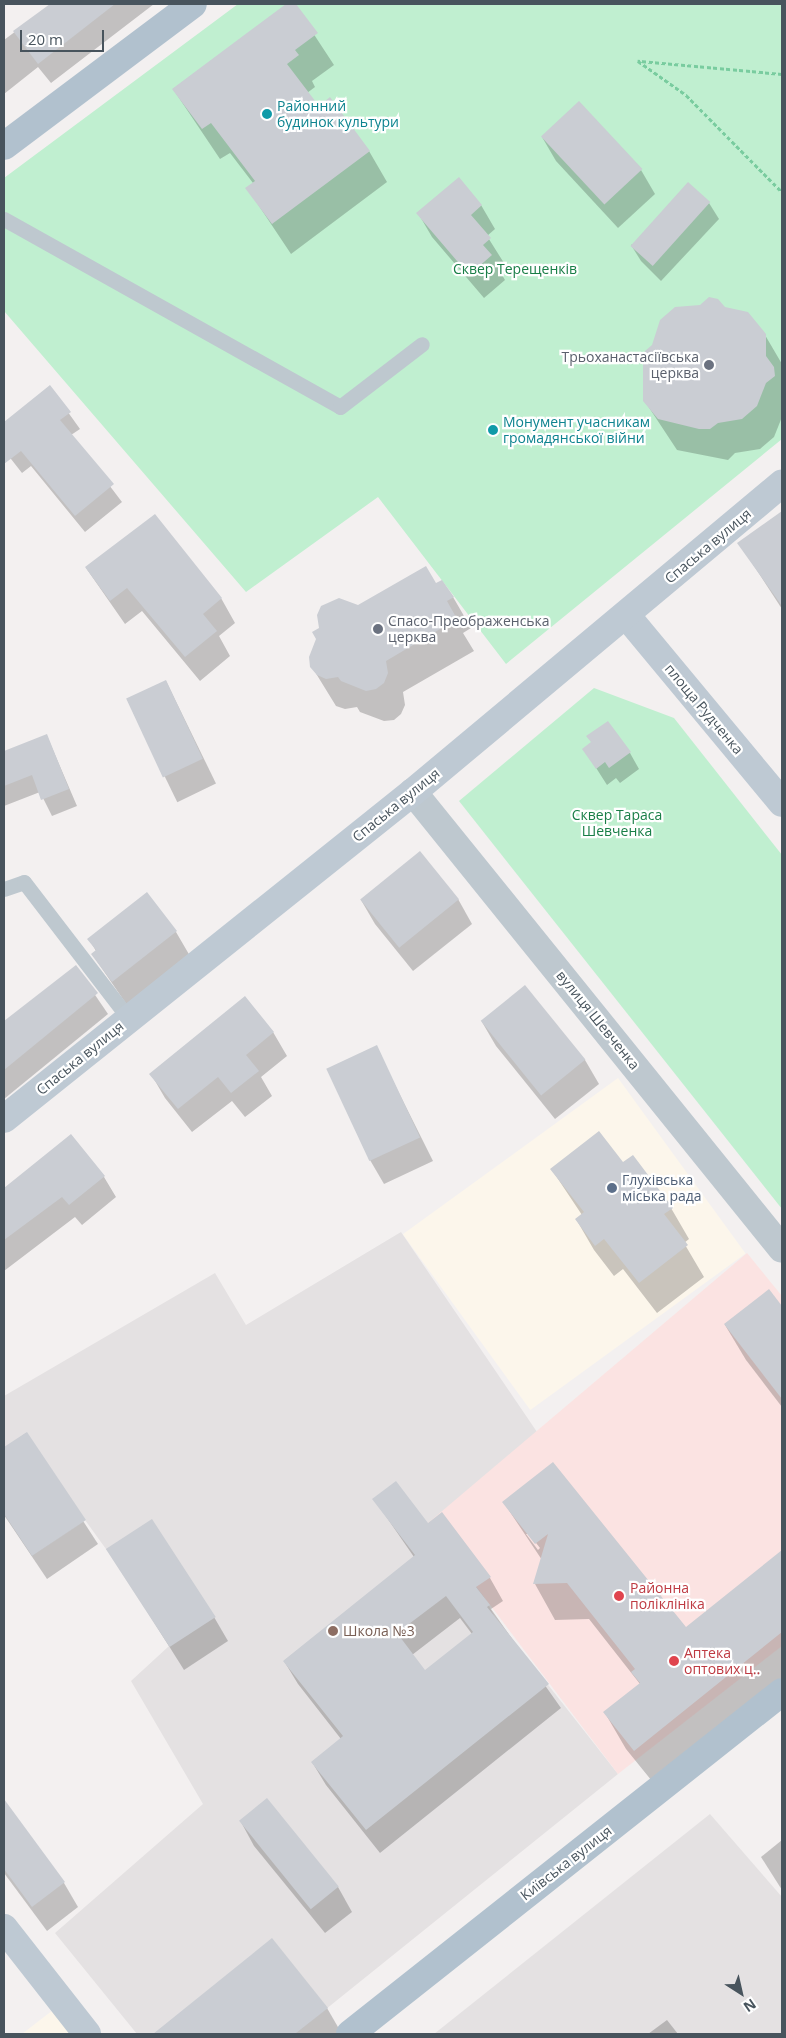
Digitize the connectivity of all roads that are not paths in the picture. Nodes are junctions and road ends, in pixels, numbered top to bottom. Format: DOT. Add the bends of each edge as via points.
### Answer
graph roads {
  1 [pos="193,4"];
  2 [pos="4,146"];
  3 [pos="4,219"];
  4 [pos="422,344"];
  5 [pos="782,483"];
  6 [pos="626,615"];
  7 [pos="413,792"];
  8 [pos="782,803"];
  9 [pos="4,889"];
  10 [pos="129,1019"];
  11 [pos="4,1120"];
  12 [pos="782,1249"];
  13 [pos="782,1692"];
  14 [pos="4,1928"];
  15 [pos="87,2034"];
  16 [pos="350,2034"];
  1 -- 2 [label="main road"];
  3 -- 4 [label="lane" via="340,407"];
  5 -- 6 [label="street, Спаська вулиця"];
  6 -- 7 [label="street, Спаська вулиця"];
  6 -- 8 [label="street, площа Рудченка"];
  7 -- 10 [label="street, Спаська вулиця"];
  7 -- 12 [label="street, вулиця Шевченка"];
  9 -- 10 [label="lane" via="24,882"];
  10 -- 11 [label="street, Спаська вулиця"];
  13 -- 16 [label="main road, Київська вулиця"];
  14 -- 15 [label="street"];
}
